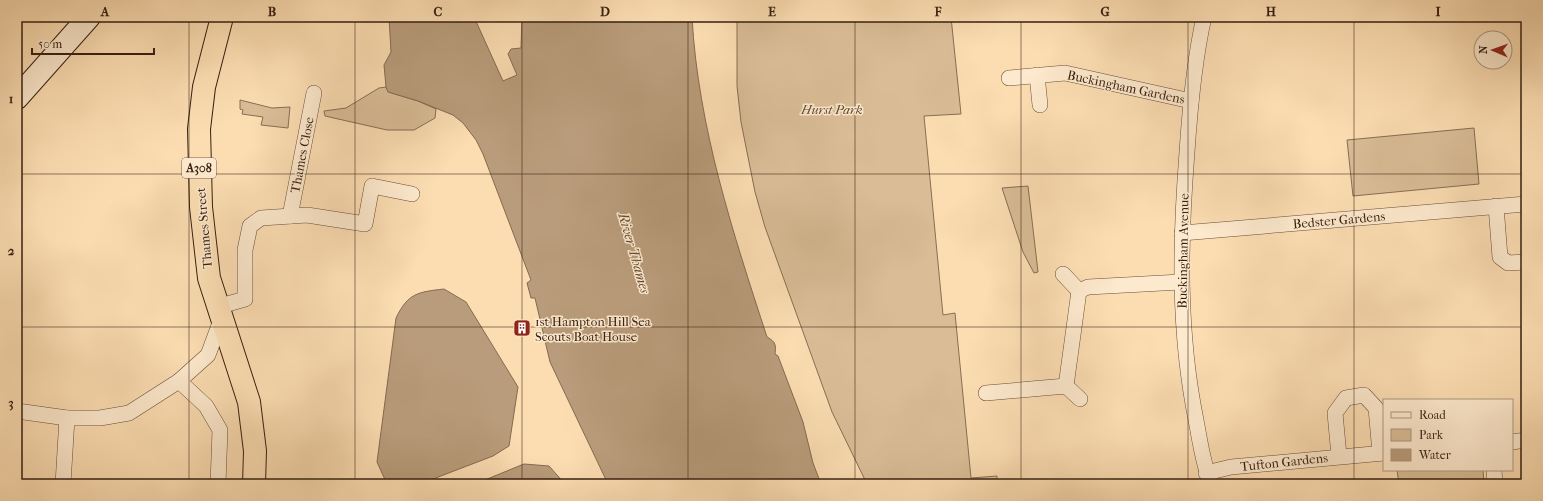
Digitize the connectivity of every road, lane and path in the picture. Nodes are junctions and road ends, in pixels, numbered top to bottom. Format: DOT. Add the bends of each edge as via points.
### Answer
graph roads {
  1 [pos="89,17"];
  2 [pos="222,17"];
  3 [pos="1204,17"];
  4 [pos="1037,75"];
  5 [pos="1009,78"];
  6 [pos="314,93"];
  7 [pos="17,98"];
  8 [pos="1191,101"];
  9 [pos="1040,105"];
  10 [pos="412,194"];
  11 [pos="1526,204"];
  12 [pos="1496,206"];
  13 [pos="290,216"];
  14 [pos="1182,233"];
  15 [pos="1526,262"];
  16 [pos="1063,274"];
  17 [pos="1181,282"];
  18 [pos="1079,291"];
  19 [pos="219,313"];
  20 [pos="179,382"];
  21 [pos="1066,386"];
  22 [pos="986,394"];
  23 [pos="1080,399"];
  24 [pos="17,411"];
  25 [pos="67,418"];
  26 [pos="1526,440"];
  27 [pos="1513,442"];
  28 [pos="1382,453"];
  29 [pos="1339,456"];
  30 [pos="1494,471"];
  31 [pos="1209,478"];
  32 [pos="63,484"];
  33 [pos="218,484"];
  34 [pos="254,484"];
  35 [pos="1495,484"];
  1 -- 7 [label="street"];
  2 -- 19 [label="highway, Thames Street / A308" via="204,87 199,129 202,216 209,278"];
  3 -- 8 [label="street, Buckingham Avenue"];
  4 -- 5 [label="street, Buckingham Gardens"];
  4 -- 8 [label="street, Buckingham Gardens" via="1065,73"];
  4 -- 9 [label="street"];
  6 -- 13 [label="street, Thames Close"];
  8 -- 14 [label="street, Buckingham Avenue"];
  10 -- 13 [label="street" via="372,186 365,224 307,215"];
  11 -- 12 [label="street, Bedster Gardens"];
  12 -- 14 [label="street, Bedster Gardens"];
  12 -- 15 [label="street" via="1500,257 1508,263"];
  13 -- 19 [label="street" via="261,218 250,226 245,250 245,299"];
  14 -- 17 [label="street, Buckingham Avenue"];
  16 -- 18 [label="street"];
  17 -- 18 [label="street" via="1088,287"];
  17 -- 31 [label="street, Buckingham Avenue" via="1183,332 1192,399"];
  18 -- 21 [label="street"];
  19 -- 20 [label="street" via="208,355"];
  19 -- 34 [label="highway, A308" via="249,402 255,450"];
  20 -- 25 [label="street" via="129,413 100,418"];
  20 -- 33 [label="street" via="206,406 220,430"];
  21 -- 22 [label="street"];
  21 -- 23 [label="street"];
  24 -- 25 [label="street"];
  25 -- 32 [label="street"];
  26 -- 27 [label="street"];
  28 -- 29 [label="street, Tufton Gardens"];
  28 -- 29 [label="street, Tufton Gardens" via="1376,408 1364,395 1346,398 1335,413"];
  29 -- 31 [label="street, Tufton Gardens" via="1230,467"];
  30 -- 35 [label="street"];
}
